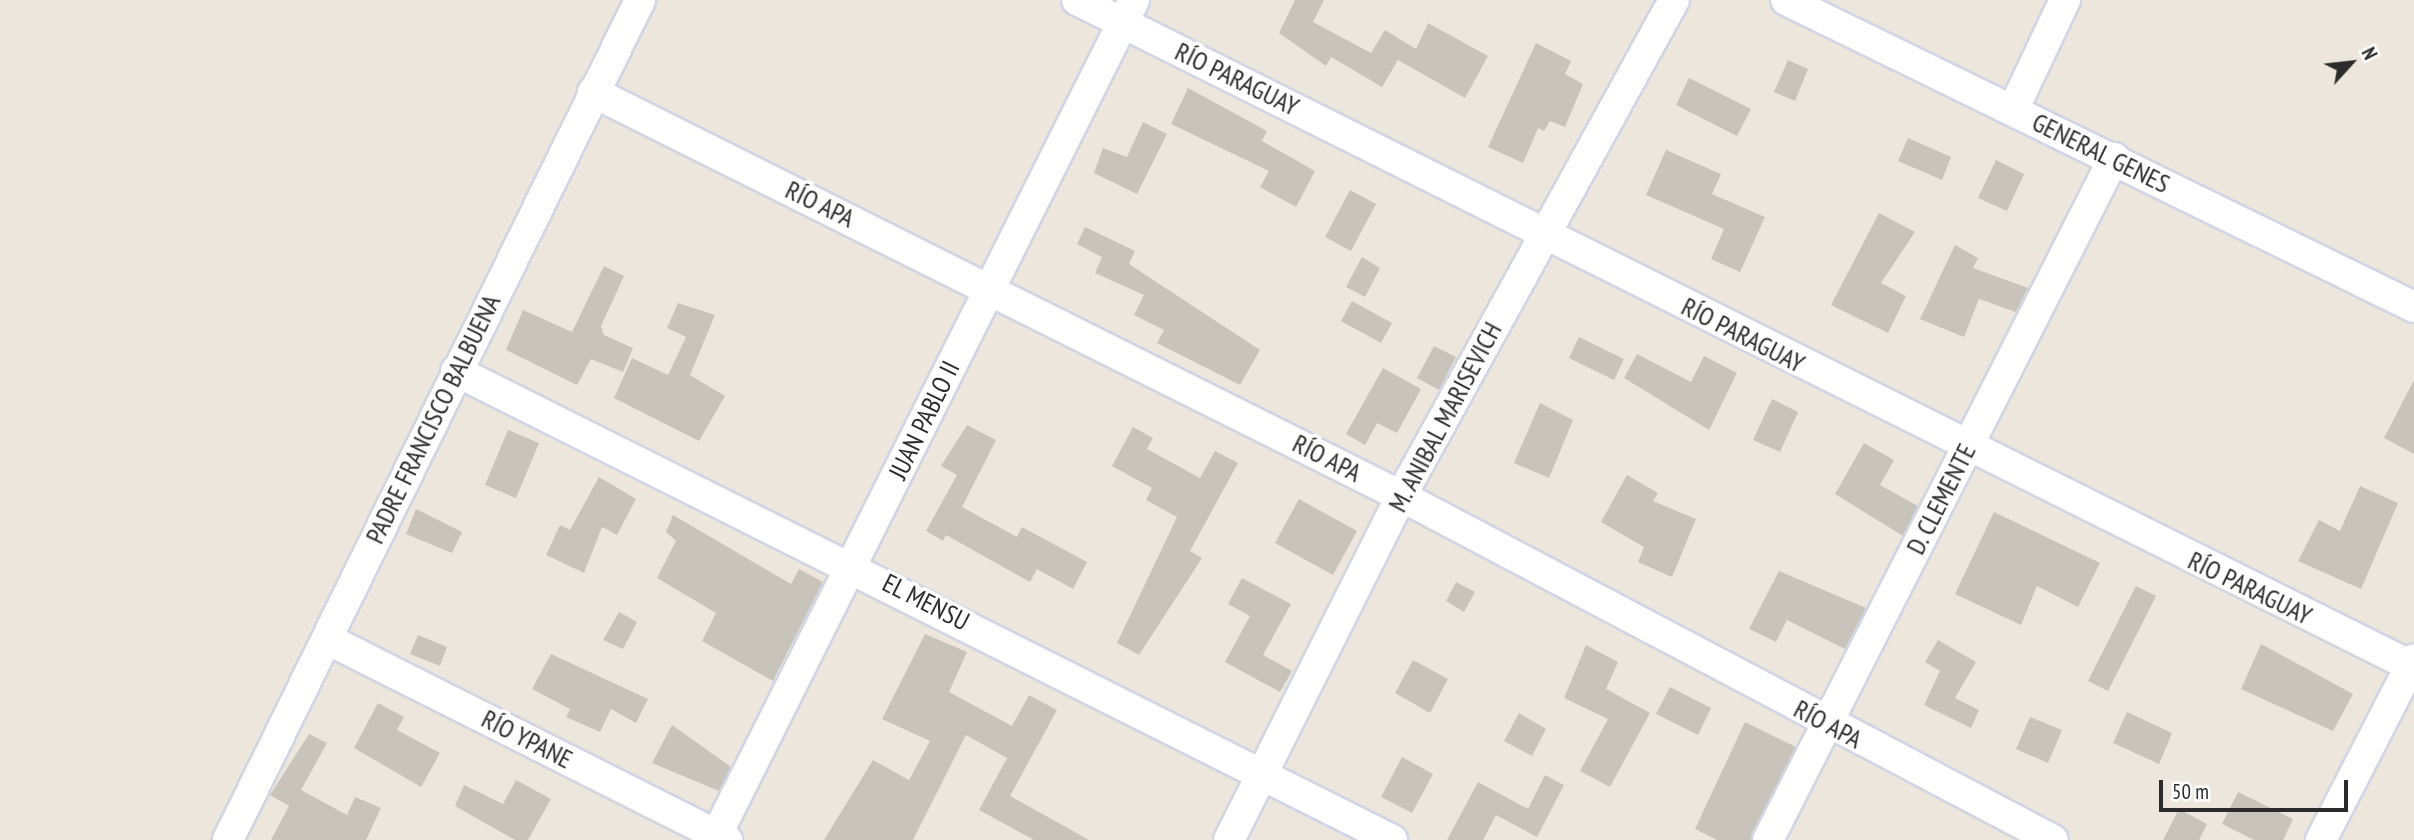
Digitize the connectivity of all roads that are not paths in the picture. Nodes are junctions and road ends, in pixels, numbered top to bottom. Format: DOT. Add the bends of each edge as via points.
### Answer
graph roads {
  1 [pos="640,0"];
  2 [pos="1077,0"];
  3 [pos="1674,0"];
  4 [pos="1786,0"];
  5 [pos="2065,0"];
  6 [pos="1128,11"];
  7 [pos="593,92"];
  8 [pos="2013,110"];
  9 [pos="2114,158"];
  10 [pos="1545,233"];
  11 [pos="989,287"];
  12 [pos="2414,307"];
  13 [pos="456,371"];
  14 [pos="1966,449"];
  15 [pos="1401,496"];
  16 [pos="852,565"];
  17 [pos="327,639"];
  18 [pos="2412,663"];
  19 [pos="1827,724"];
  20 [pos="1263,770"];
  21 [pos="719,838"];
  22 [pos="228,840"];
  23 [pos="1229,840"];
  24 [pos="1392,840"];
  25 [pos="1768,840"];
  26 [pos="2053,840"];
  27 [pos="2320,840"];
  1 -- 7 [label="street, PADRE FRANCISCO BALBUENA"];
  2 -- 6 [label="street, RÍO PARAGUAY"];
  3 -- 10 [label="street, M. ANIBAL MARISEVICH"];
  4 -- 8 [label="street, GENERAL GENES"];
  5 -- 8 [label="street"];
  6 -- 10 [label="street, RÍO PARAGUAY"];
  6 -- 11 [label="street, JUAN PABLO II"];
  7 -- 11 [label="street, RÍO APA"];
  7 -- 13 [label="street, PADRE FRANCISCO BALBUENA"];
  8 -- 9 [label="street, GENERAL GENES"];
  9 -- 12 [label="street, GENERAL GENES"];
  9 -- 14 [label="street, D. CLEMENTE"];
  10 -- 14 [label="street, RÍO PARAGUAY"];
  10 -- 15 [label="street, M. ANIBAL MARISEVICH"];
  11 -- 15 [label="street, RÍO APA"];
  11 -- 16 [label="street, JUAN PABLO II"];
  13 -- 16 [label="street, EL MENSU"];
  13 -- 17 [label="street, PADRE FRANCISCO BALBUENA"];
  14 -- 18 [label="street, RÍO PARAGUAY"];
  14 -- 19 [label="street, D. CLEMENTE"];
  15 -- 19 [label="street, RÍO APA"];
  15 -- 20 [label="street, M. ANIBAL MARISEVICH"];
  16 -- 20 [label="street, EL MENSU"];
  16 -- 21 [label="street, JUAN PABLO II"];
  17 -- 21 [label="street, RÍO YPANE"];
  17 -- 22 [label="street, PADRE FRANCISCO BALBUENA"];
  18 -- 27 [label="street"];
  19 -- 25 [label="street, D. CLEMENTE"];
  19 -- 26 [label="street, RÍO APA"];
  20 -- 23 [label="street, M. ANIBAL MARISEVICH"];
  20 -- 24 [label="street, EL MENSU"];
}
